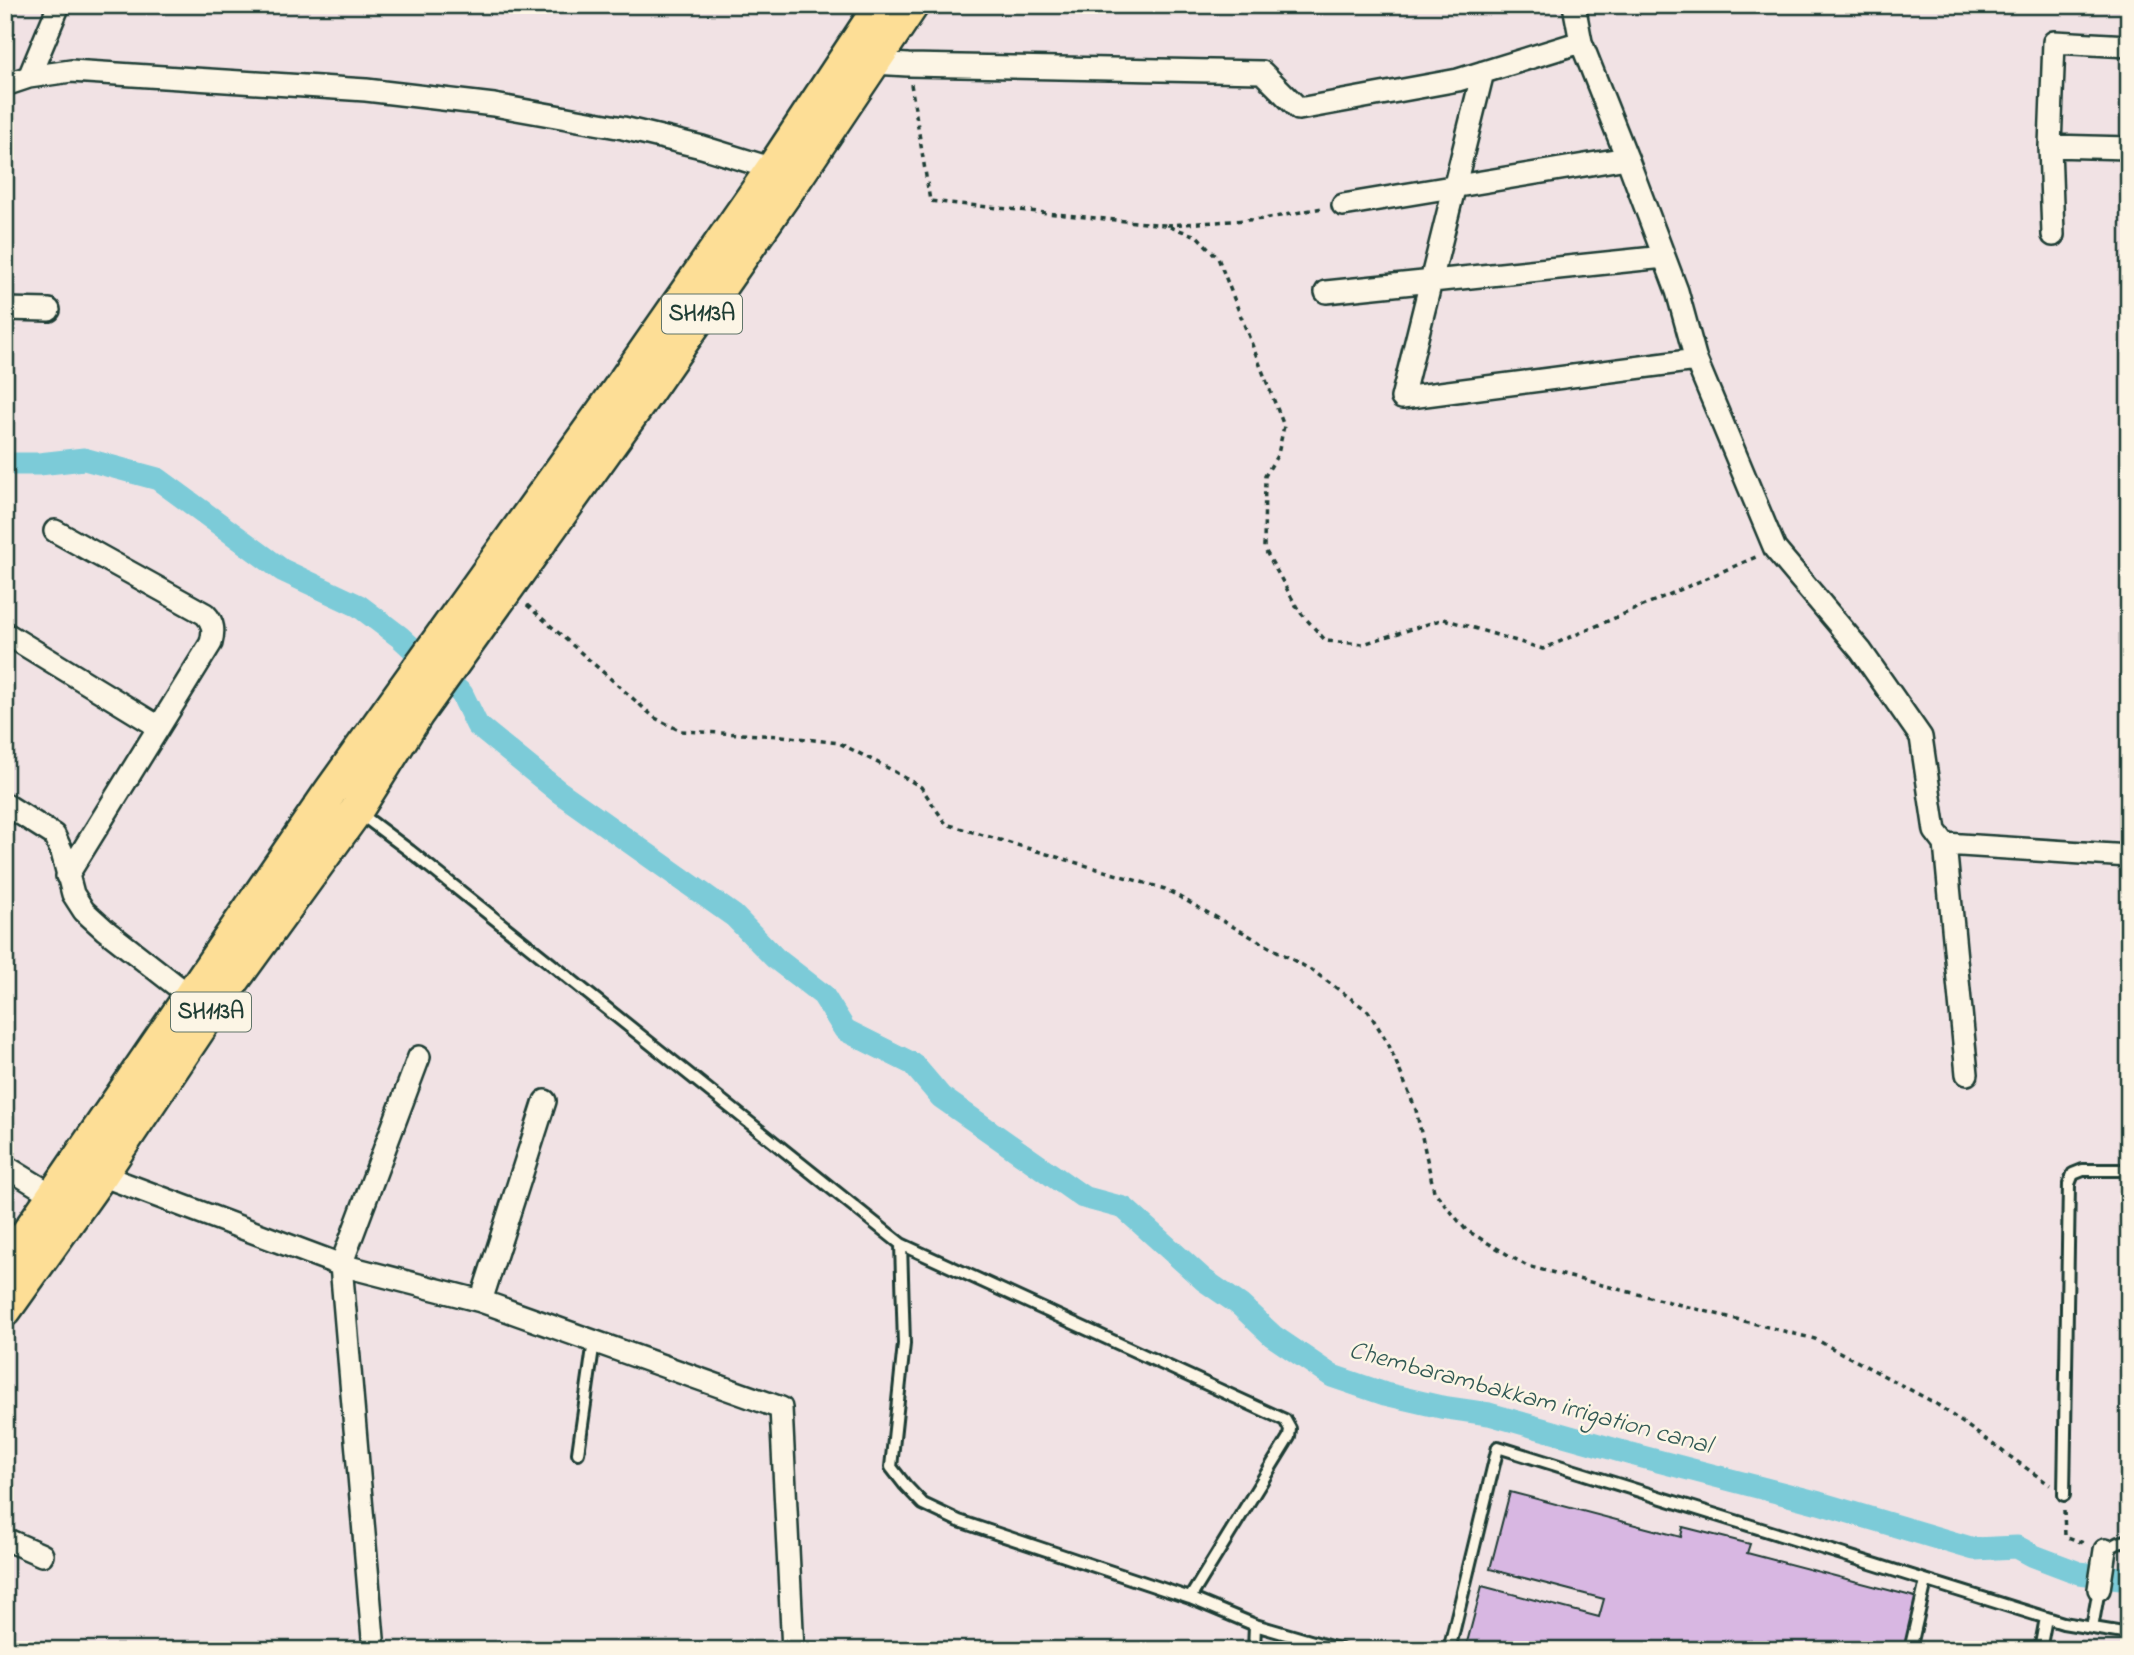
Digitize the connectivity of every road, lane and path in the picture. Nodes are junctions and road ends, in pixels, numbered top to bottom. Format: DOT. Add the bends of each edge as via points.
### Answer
graph roads {
  1 [pos="59,5"];
  2 [pos="881,5"];
  3 [pos="912,5"];
  4 [pos="1574,5"];
  5 [pos="1581,42"];
  6 [pos="2129,46"];
  7 [pos="862,57"];
  8 [pos="908,65"];
  9 [pos="1483,72"];
  10 [pos="29,77"];
  11 [pos="5,85"];
  12 [pos="2050,146"];
  13 [pos="2129,149"];
  14 [pos="1627,158"];
  15 [pos="785,173"];
  16 [pos="1455,186"];
  17 [pos="1343,205"];
  18 [pos="1164,225"];
  19 [pos="2053,235"];
  20 [pos="1664,257"];
  21 [pos="1433,279"];
  22 [pos="1325,292"];
  23 [pos="5,309"];
  24 [pos="49,310"];
  25 [pos="1696,360"];
  26 [pos="55,531"];
  27 [pos="1775,548"];
  28 [pos="507,588"];
  29 [pos="474,612"];
  30 [pos="5,633"];
  31 [pos="159,727"];
  32 [pos="343,802"];
  33 [pos="5,804"];
  34 [pos="1945,844"];
  35 [pos="2129,856"];
  36 [pos="67,876"];
  37 [pos="201,1004"];
  38 [pos="419,1057"];
  39 [pos="1968,1074"];
  40 [pos="545,1101"];
  41 [pos="5,1166"];
  42 [pos="89,1169"];
  43 [pos="2129,1170"];
  44 [pos="54,1196"];
  45 [pos="901,1244"];
  46 [pos="341,1265"];
  47 [pos="5,1266"];
  48 [pos="481,1301"];
  49 [pos="5,1310"];
  50 [pos="594,1342"];
  51 [pos="578,1453"];
  52 [pos="2064,1495"];
  53 [pos="5,1539"];
  54 [pos="2129,1540"];
  55 [pos="2105,1550"];
  56 [pos="42,1555"];
  57 [pos="1926,1581"];
  58 [pos="2099,1590"];
  59 [pos="1190,1598"];
  60 [pos="2046,1618"];
  61 [pos="1255,1625"];
  62 [pos="2092,1628"];
  63 [pos="2129,1634"];
  64 [pos="374,1650"];
  65 [pos="793,1650"];
  66 [pos="1254,1650"];
  67 [pos="1341,1650"];
  68 [pos="1449,1650"];
  69 [pos="1910,1650"];
  70 [pos="2040,1650"];
  1 -- 10 [label="street"];
  2 -- 7 [label="main road, SH113A"];
  3 -- 7 [label="main road, SH113A"];
  4 -- 5 [label="street"];
  5 -- 9 [label="street"];
  5 -- 14 [label="street"];
  6 -- 12 [label="street" via="2054,42"];
  7 -- 8 [label="street"];
  7 -- 15 [label="main road, SH113A"];
  8 -- 9 [label="street" via="1262,72 1298,109"];
  8 -- 18 [label="path" via="930,201"];
  9 -- 16 [label="street"];
  10 -- 11 [label="street"];
  10 -- 15 [label="street" via="71,71 366,90 494,105 623,128"];
  12 -- 13 [label="street"];
  12 -- 19 [label="street"];
  14 -- 16 [label="street"];
  14 -- 20 [label="street"];
  15 -- 28 [label="main road, SH113A" via="636,408"];
  15 -- 29 [label="main road, SH113A"];
  16 -- 17 [label="street"];
  16 -- 21 [label="street"];
  17 -- 18 [label="path" via="1264,219"];
  18 -- 27 [label="path" via="1197,236 1218,258 1284,426 1278,454 1265,477 1264,548 1298,611 1326,641 1363,644 1444,619 1543,649"];
  20 -- 21 [label="street"];
  20 -- 25 [label="street"];
  21 -- 22 [label="street"];
  21 -- 25 [label="street" via="1402,398"];
  23 -- 24 [label="street"];
  25 -- 27 [label="street"];
  26 -- 31 [label="street" via="212,621 211,643"];
  27 -- 34 [label="street" via="1861,651 1921,737 1935,831"];
  28 -- 29 [label="main road, SH113A"];
  28 -- 52 [label="path" via="655,718 681,731 839,743 921,787 946,824 1164,889 1313,971 1368,1011 1388,1043 1416,1110 1434,1191 1466,1230 1527,1266 1815,1339 1936,1403"];
  29 -- 32 [label="main road, SH113A"];
  30 -- 31 [label="street"];
  31 -- 36 [label="street"];
  32 -- 37 [label="main road, SH113A"];
  32 -- 45 [label="lane" via="421,859"];
  33 -- 36 [label="street" via="54,835"];
  34 -- 35 [label="street"];
  34 -- 39 [label="street"];
  36 -- 37 [label="street" via="84,911"];
  37 -- 42 [label="main road, SH113A"];
  38 -- 46 [label="street"];
  40 -- 48 [label="street"];
  41 -- 44 [label="street"];
  42 -- 44 [label="main road, SH113A"];
  42 -- 46 [label="street"];
  42 -- 49 [label="main road, SH113A"];
  43 -- 52 [label="lane" via="2083,1170 2073,1174 2069,1185"];
  44 -- 47 [label="main road, SH113A"];
  45 -- 59 [label="lane" via="904,1344 891,1467 905,1485 923,1504 959,1521"];
  45 -- 59 [label="lane" via="1285,1420 1289,1437"];
  46 -- 48 [label="street"];
  46 -- 64 [label="street"];
  48 -- 50 [label="street"];
  50 -- 51 [label="lane"];
  50 -- 65 [label="street" via="781,1408"];
  52 -- 55 [label="path" via="2065,1536"];
  53 -- 56 [label="street"];
  54 -- 55 [label="lane"];
  55 -- 58 [label="street"];
  57 -- 60 [label="lane"];
  57 -- 68 [label="lane" via="1498,1447"];
  57 -- 69 [label="lane"];
  58 -- 62 [label="lane"];
  59 -- 61 [label="lane"];
  60 -- 62 [label="lane"];
  60 -- 70 [label="lane"];
  61 -- 66 [label="lane"];
  61 -- 67 [label="lane"];
  62 -- 63 [label="lane"];
}
